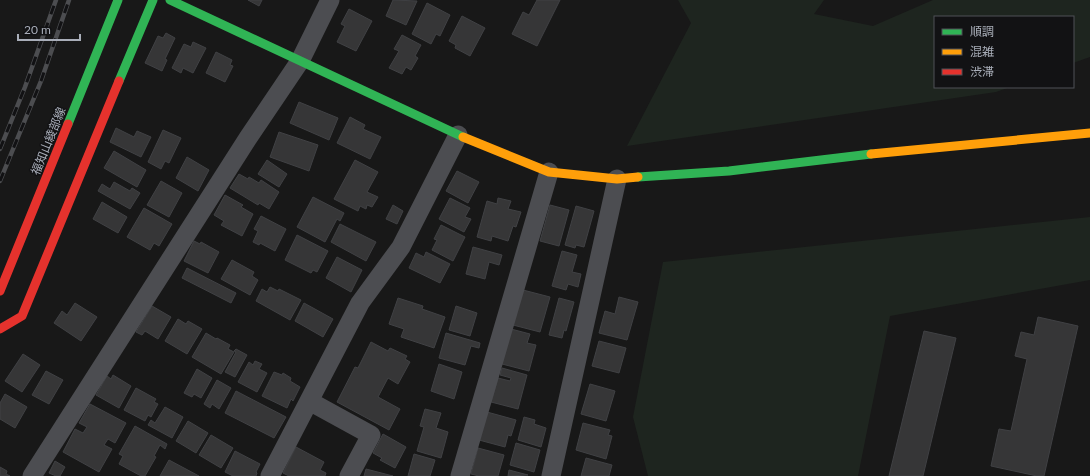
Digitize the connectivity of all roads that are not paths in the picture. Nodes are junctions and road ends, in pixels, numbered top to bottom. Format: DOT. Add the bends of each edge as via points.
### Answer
graph roads {
  1 [pos="118,0"];
  2 [pos="153,0"];
  3 [pos="170,0"];
  4 [pos="330,0"];
  5 [pos="300,61"];
  6 [pos="1090,133"];
  7 [pos="458,135"];
  8 [pos="549,172"];
  9 [pos="617,179"];
  10 [pos="0,291"];
  11 [pos="0,329"];
  12 [pos="309,401"];
  13 [pos="32,476"];
  14 [pos="270,476"];
  15 [pos="349,476"];
  16 [pos="460,476"];
  17 [pos="551,476"];
  1 -- 10 [label="street, 福知山綾部線"];
  2 -- 11 [label="street" via="22,316"];
  3 -- 5 [label="street"];
  4 -- 5 [label="street"];
  5 -- 7 [label="street"];
  5 -- 13 [label="street"];
  6 -- 9 [label="street" via="878,153 729,171"];
  7 -- 8 [label="street"];
  7 -- 12 [label="street" via="401,247 360,303"];
  8 -- 9 [label="street"];
  8 -- 16 [label="street"];
  9 -- 17 [label="street"];
  12 -- 14 [label="street"];
  12 -- 15 [label="street" via="371,434"];
}
